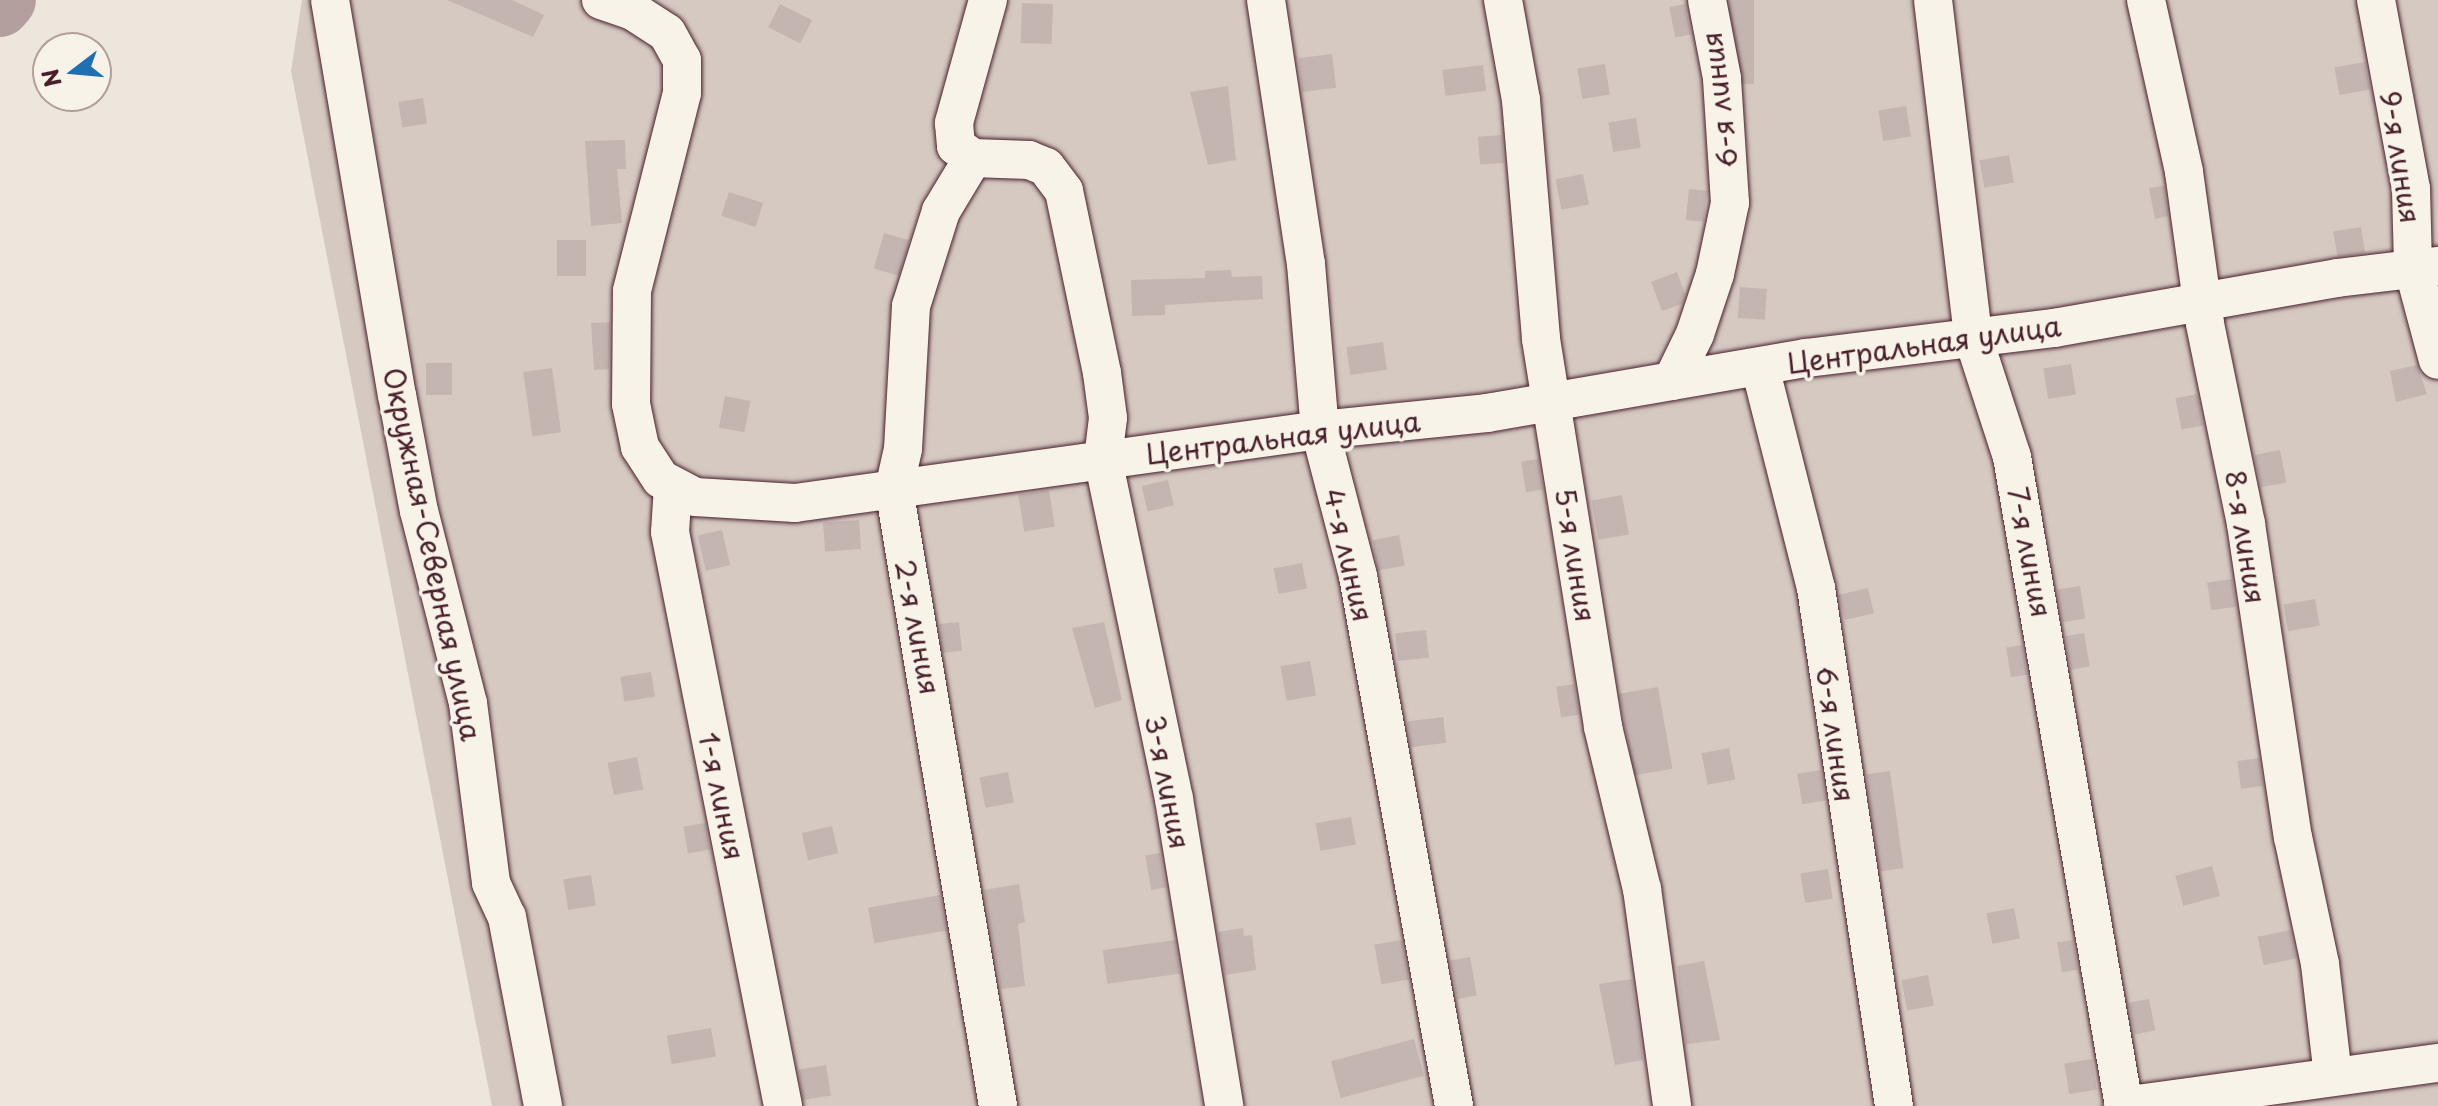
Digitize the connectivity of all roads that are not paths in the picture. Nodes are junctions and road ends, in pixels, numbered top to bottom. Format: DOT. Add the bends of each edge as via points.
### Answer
graph roads {
  1 [pos="330,0"];
  2 [pos="601,0"];
  3 [pos="988,0"];
  4 [pos="1266,0"];
  5 [pos="1503,0"];
  6 [pos="1707,0"];
  7 [pos="1933,0"];
  8 [pos="2146,0"];
  9 [pos="2376,0"];
  10 [pos="973,158"];
  11 [pos="2426,266"];
  12 [pos="2202,301"];
  13 [pos="1973,337"];
  14 [pos="2438,360"];
  15 [pos="1760,367"];
  16 [pos="1672,381"];
  17 [pos="1554,400"];
  18 [pos="1320,430"];
  19 [pos="1103,459"];
  20 [pos="673,486"];
  21 [pos="894,489"];
  22 [pos="2438,1063"];
  23 [pos="2333,1076"];
  24 [pos="543,1106"];
  25 [pos="783,1106"];
  26 [pos="998,1106"];
  27 [pos="1224,1106"];
  28 [pos="1454,1106"];
  29 [pos="1672,1106"];
  30 [pos="1894,1106"];
  31 [pos="2123,1106"];
  1 -- 24 [label="street, Окружная-Северная улица" via="400,409 468,703 491,883 507,917"];
  2 -- 20 [label="street" via="633,11 667,33 682,60 682,93 632,291 631,404 637,432 661,479"];
  3 -- 10 [label="street" via="954,123 956,146"];
  4 -- 18 [label="street, 4-я линия" via="1306,264"];
  5 -- 17 [label="street, 5-я линия" via="1521,100 1531,258"];
  6 -- 16 [label="street, 6-я линия" via="1722,78 1730,203 1715,274"];
  7 -- 13 [label="street, 7-я линия"];
  8 -- 12 [label="street, 8-я линия" via="2184,172"];
  9 -- 11 [label="street, 9-я линия"];
  10 -- 19 [label="street, 3-я линия" via="1029,160 1046,167 1064,191 1104,388 1108,418"];
  10 -- 21 [label="street, 2-я линия" via="941,211 911,306 903,449"];
  11 -- 12 [label="street, Центральная улица"];
  11 -- 14 [label="street, 9-я линия"];
  12 -- 13 [label="street, Центральная улица"];
  12 -- 23 [label="street, 8-я линия" via="2246,524 2293,837 2320,964"];
  13 -- 15 [label="street, Центральная улица"];
  13 -- 31 [label="street, 7-я линия" via="2012,457"];
  15 -- 16 [label="street, Центральная улица"];
  15 -- 30 [label="street, 6-я линия" via="1816,588"];
  16 -- 17 [label="street, Центральная улица"];
  17 -- 18 [label="street, Центральная улица"];
  17 -- 29 [label="street, 5-я линия" via="1603,727 1642,889"];
  18 -- 19 [label="street, Центральная улица"];
  18 -- 28 [label="street, 4-я линия" via="1358,576"];
  19 -- 21 [label="street, Центральная улица"];
  19 -- 27 [label="street, 3-я линия" via="1174,799"];
  20 -- 21 [label="street, Центральная улица" via="695,497 745,504"];
  20 -- 25 [label="street, 1-я линия" via="670,532"];
  21 -- 26 [label="street, 2-я линия"];
  22 -- 23 [label="street"];
  23 -- 31 [label="street"];
}
